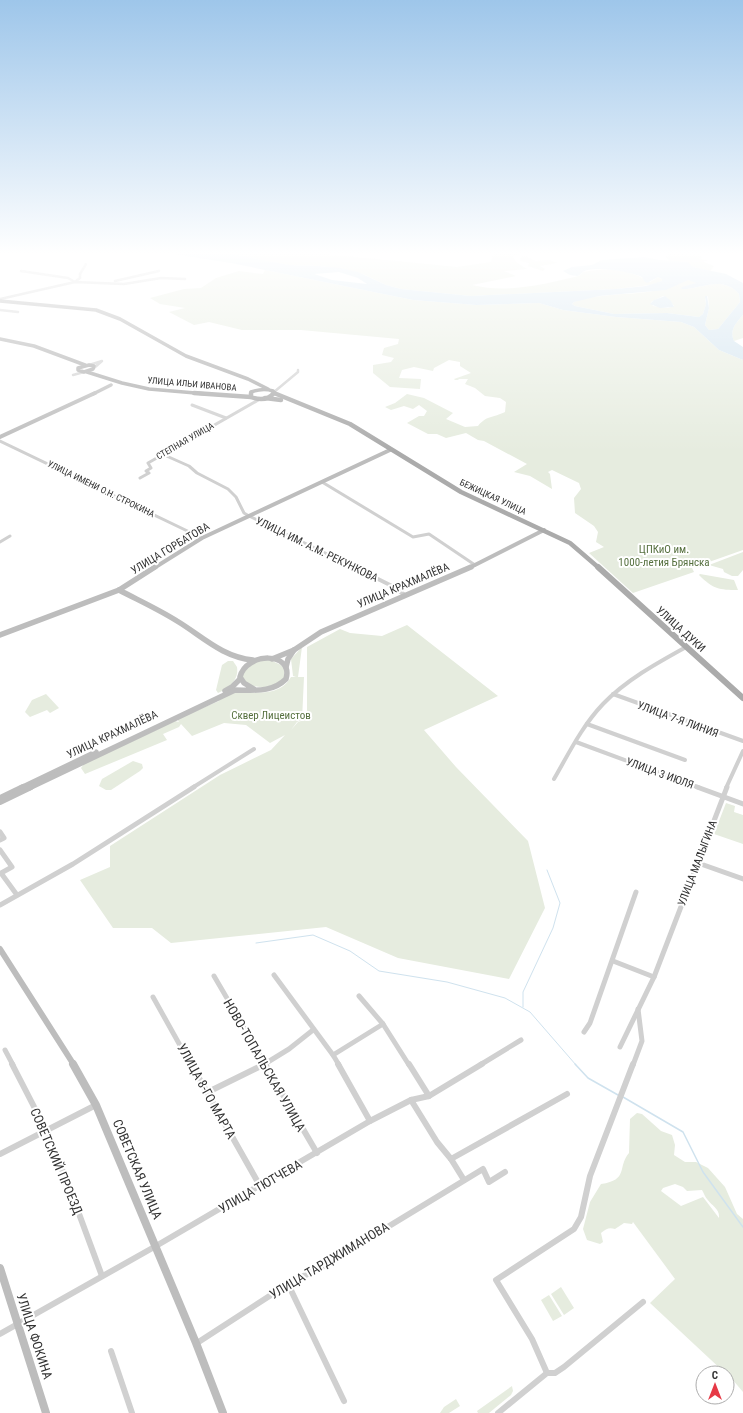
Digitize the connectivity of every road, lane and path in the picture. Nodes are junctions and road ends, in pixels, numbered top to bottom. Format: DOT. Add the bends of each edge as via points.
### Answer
graph roads {
  1 [pos="121,320"];
  2 [pos="0,340"];
  3 [pos="87,365"];
  4 [pos="94,368"];
  5 [pos="77,369"];
  6 [pos="298,370"];
  7 [pos="87,372"];
  8 [pos="253,381"];
  9 [pos="112,382"];
  10 [pos="272,391"];
  11 [pos="252,394"];
  12 [pos="263,399"];
  13 [pos="192,406"];
  14 [pos="245,406"];
  15 [pos="328,415"];
  16 [pos="226,418"];
  17 [pos="0,437"];
  18 [pos="0,441"];
  19 [pos="390,450"];
  20 [pos="162,454"];
  21 [pos="140,478"];
  22 [pos="322,482"];
  23 [pos="249,516"];
  24 [pos="544,530"];
  25 [pos="10,536"];
  26 [pos="202,538"];
  27 [pos="0,542"];
  28 [pos="474,565"];
  29 [pos="606,574"];
  30 [pos="119,590"];
  31 [pos="405,595"];
  32 [pos="0,635"];
  33 [pos="686,647"];
  34 [pos="294,650"];
  35 [pos="234,657"];
  36 [pos="271,659"];
  37 [pos="255,660"];
  38 [pos="286,667"];
  39 [pos="242,669"];
  40 [pos="240,679"];
  41 [pos="234,689"];
  42 [pos="254,689"];
  43 [pos="614,694"];
  44 [pos="743,698"];
  45 [pos="587,724"];
  46 [pos="743,741"];
  47 [pos="576,742"];
  48 [pos="254,749"];
  49 [pos="743,750"];
  50 [pos="685,760"];
  51 [pos="554,779"];
  52 [pos="722,797"];
  53 [pos="0,798"];
  54 [pos="0,802"];
  55 [pos="743,804"];
  56 [pos="0,832"];
  57 [pos="0,840"];
  58 [pos="0,850"];
  59 [pos="698,863"];
  60 [pos="743,879"];
  61 [pos="636,892"];
  62 [pos="17,895"];
  63 [pos="0,905"];
  64 [pos="0,949"];
  65 [pos="613,961"];
  66 [pos="274,975"];
  67 [pos="214,976"];
  68 [pos="654,977"];
  69 [pos="359,996"];
  70 [pos="153,997"];
  71 [pos="638,1009"];
  72 [pos="383,1024"];
  73 [pos="313,1030"];
  74 [pos="584,1032"];
  75 [pos="521,1040"];
  76 [pos="620,1047"];
  77 [pos="4,1050"];
  78 [pos="333,1055"];
  79 [pos="264,1063"];
  80 [pos="208,1092"];
  81 [pos="567,1094"];
  82 [pos="429,1096"];
  83 [pos="411,1100"];
  84 [pos="96,1105"];
  85 [pos="370,1122"];
  86 [pos="46,1130"];
  87 [pos="317,1153"];
  88 [pos="0,1154"];
  89 [pos="451,1159"];
  90 [pos="505,1172"];
  91 [pos="464,1180"];
  92 [pos="260,1186"];
  93 [pos="156,1246"];
  94 [pos="0,1268"];
  95 [pos="102,1276"];
  96 [pos="288,1284"];
  97 [pos="644,1302"];
  98 [pos="18,1324"];
  99 [pos="0,1334"];
  100 [pos="196,1343"];
  101 [pos="111,1351"];
  102 [pos="547,1373"];
  103 [pos="344,1401"];
  104 [pos="46,1413"];
  105 [pos="132,1413"];
  106 [pos="223,1413"];
  107 [pos="498,1413"];
  1 -- 8 [label="main road" via="186,356"];
  2 -- 3 [label="main road, УЛИЦА ИЛЬИ ИВАНОВА" via="34,346"];
  2 -- 5 [label="main road, УЛИЦА ИЛЬИ ИВАНОВА" via="37,350 73,364"];
  3 -- 4 [label="main road, УЛИЦА ИЛЬИ ИВАНОВА"];
  3 -- 4 [label="street" via="104,360"];
  3 -- 5 [label="main road"];
  4 -- 7 [label="main road"];
  4 -- 11 [label="main road, УЛИЦА ИЛЬИ ИВАНОВА" via="117,380 150,388"];
  5 -- 7 [label="main road, УЛИЦА ИЛЬИ ИВАНОВА"];
  5 -- 7 [label="street" via="72,375"];
  6 -- 10 [label="street" via="293,377"];
  7 -- 9 [label="main road, УЛИЦА ИЛЬИ ИВАНОВА"];
  8 -- 10 [label="main road"];
  8 -- 11 [label="main road" via="257,384"];
  9 -- 11 [label="main road, УЛИЦА ИЛЬИ ИВАНОВА" via="165,392"];
  9 -- 17 [label="main road"];
  10 -- 11 [label="main road"];
  10 -- 12 [label="main road"];
  10 -- 15 [label="main road"];
  11 -- 12 [label="main road"];
  11 -- 14 [label="street"];
  12 -- 14 [label="street"];
  12 -- 15 [label="main road" via="279,399"];
  13 -- 16 [label="street, УЛИЦА ИЛЬИ ИВАНОВА"];
  14 -- 16 [label="street, СТЕПНАЯ УЛИЦА"];
  15 -- 19 [label="main road, БЕЖИЦКАЯ УЛИЦА" via="350,424"];
  16 -- 20 [label="street, СТЕПНАЯ УЛИЦА"];
  18 -- 26 [label="street, УЛИЦА ИМЕНИ О.Н. СТРОКИНА"];
  19 -- 22 [label="main road, УЛИЦА ГОРБАТОВА"];
  19 -- 24 [label="main road, БЕЖИЦКАЯ УЛИЦА" via="461,492"];
  20 -- 21 [label="street, СТЕПНАЯ УЛИЦА" via="148,463 150,468 146,471 150,473"];
  20 -- 23 [label="street" via="189,466 196,473 231,491 240,502 244,513"];
  22 -- 23 [label="main road, УЛИЦА ГОРБАТОВА"];
  22 -- 28 [label="street" via="413,537 428,534"];
  23 -- 26 [label="main road, УЛИЦА ГОРБАТОВА"];
  23 -- 31 [label="street, УЛИЦА ИМ. А.М. РЕКУНКОВА" via="374,577"];
  24 -- 28 [label="main road, УЛИЦА КРАХМАЛЁВА"];
  24 -- 29 [label="main road, БЕЖИЦКАЯ УЛИЦА" via="570,543"];
  25 -- 27 [label="street"];
  26 -- 30 [label="main road, УЛИЦА ГОРБАТОВА"];
  28 -- 31 [label="main road, УЛИЦА КРАХМАЛЁВА"];
  29 -- 33 [label="main road, УЛИЦА ДУКИ"];
  30 -- 32 [label="main road, УЛИЦА ГОРБАТОВА"];
  30 -- 35 [label="main road"];
  31 -- 34 [label="main road, УЛИЦА КРАХМАЛЁВА" via="321,632"];
  33 -- 43 [label="street"];
  33 -- 44 [label="main road, УЛИЦА ДУКИ"];
  34 -- 36 [label="main road, УЛИЦА КРАХМАЛЁВА"];
  34 -- 38 [label="main road"];
  35 -- 37 [label="main road, УЛИЦА КРАХМАЛЁВА"];
  35 -- 39 [label="main road"];
  36 -- 37 [label="main road, УЛИЦА КРАХМАЛЁВА"];
  36 -- 38 [label="main road"];
  37 -- 39 [label="main road"];
  38 -- 42 [label="main road, УЛИЦА КРАХМАЛЁВА" via="288,675 280,685 265,690"];
  39 -- 40 [label="main road"];
  40 -- 41 [label="main road"];
  40 -- 42 [label="main road"];
  41 -- 42 [label="main road, УЛИЦА КРАХМАЛЁВА"];
  41 -- 53 [label="main road, УЛИЦА КРАХМАЛЁВА"];
  41 -- 54 [label="main road"];
  43 -- 45 [label="street"];
  43 -- 46 [label="street, УЛИЦА 7-Я ЛИНИЯ"];
  45 -- 47 [label="street"];
  45 -- 50 [label="street"];
  47 -- 51 [label="street"];
  47 -- 52 [label="street, УЛИЦА 3 ИЮЛЯ"];
  48 -- 62 [label="street" via="73,864"];
  49 -- 52 [label="street, УЛИЦА МАЛЫГИНА"];
  52 -- 55 [label="street, УЛИЦА 3 ИЮЛЯ"];
  52 -- 59 [label="street, УЛИЦА МАЛЫГИНА"];
  56 -- 57 [label="street" via="4,838"];
  58 -- 62 [label="street" via="12,867 1,873"];
  59 -- 60 [label="street"];
  59 -- 68 [label="street, УЛИЦА МАЛЫГИНА"];
  61 -- 65 [label="street"];
  62 -- 63 [label="street"];
  64 -- 84 [label="main road, СОВЕТСКАЯ УЛИЦА" via="72,1060"];
  65 -- 68 [label="street"];
  65 -- 74 [label="street" via="590,1024"];
  66 -- 73 [label="street"];
  67 -- 79 [label="street, НОВО-ТОПАЛЬСКАЯ УЛИЦА"];
  68 -- 71 [label="street, УЛИЦА МАЛЫГИНА"];
  69 -- 72 [label="street"];
  70 -- 80 [label="street, УЛИЦА 8-ГО МАРТА"];
  71 -- 76 [label="street, УЛИЦА МАЛЫГИНА"];
  71 -- 102 [label="street" via="642,1041 590,1176 581,1217 574,1229 496,1280 532,1339"];
  72 -- 78 [label="street"];
  72 -- 82 [label="street"];
  73 -- 78 [label="street"];
  73 -- 79 [label="street" via="300,1043"];
  75 -- 82 [label="street, УЛИЦА ТЮТЧЕВА"];
  77 -- 86 [label="street, СОВЕТСКИЙ ПРОЕЗД"];
  78 -- 85 [label="street"];
  79 -- 80 [label="street"];
  79 -- 87 [label="street, НОВО-ТОПАЛЬСКАЯ УЛИЦА"];
  80 -- 92 [label="street, УЛИЦА 8-ГО МАРТА"];
  81 -- 89 [label="street"];
  82 -- 83 [label="street, УЛИЦА ТЮТЧЕВА"];
  83 -- 85 [label="street, УЛИЦА ТЮТЧЕВА"];
  83 -- 89 [label="street" via="437,1142"];
  84 -- 86 [label="street"];
  84 -- 93 [label="main road, СОВЕТСКАЯ УЛИЦА"];
  85 -- 87 [label="street, УЛИЦА ТЮТЧЕВА"];
  86 -- 88 [label="street"];
  86 -- 95 [label="street, СОВЕТСКИЙ ПРОЕЗД"];
  87 -- 92 [label="street, УЛИЦА ТЮТЧЕВА"];
  89 -- 91 [label="street"];
  90 -- 91 [label="street, УЛИЦА ТАРДЖИМАНОВА" via="489,1182 483,1169"];
  91 -- 96 [label="street, УЛИЦА ТАРДЖИМАНОВА" via="325,1265"];
  92 -- 93 [label="street, УЛИЦА ТЮТЧЕВА"];
  93 -- 95 [label="street, УЛИЦА ТЮТЧЕВА"];
  93 -- 100 [label="main road, СОВЕТСКАЯ УЛИЦА"];
  94 -- 98 [label="main road, УЛИЦА ФОКИНА"];
  95 -- 98 [label="street, УЛИЦА ТЮТЧЕВА"];
  96 -- 100 [label="street, УЛИЦА ТАРДЖИМАНОВА"];
  96 -- 103 [label="street"];
  97 -- 102 [label="street" via="564,1367"];
  98 -- 99 [label="street, УЛИЦА ТЮТЧЕВА"];
  98 -- 104 [label="main road, УЛИЦА ФОКИНА"];
  100 -- 106 [label="main road, СОВЕТСКАЯ УЛИЦА"];
  101 -- 105 [label="street"];
  102 -- 107 [label="street"];
}
